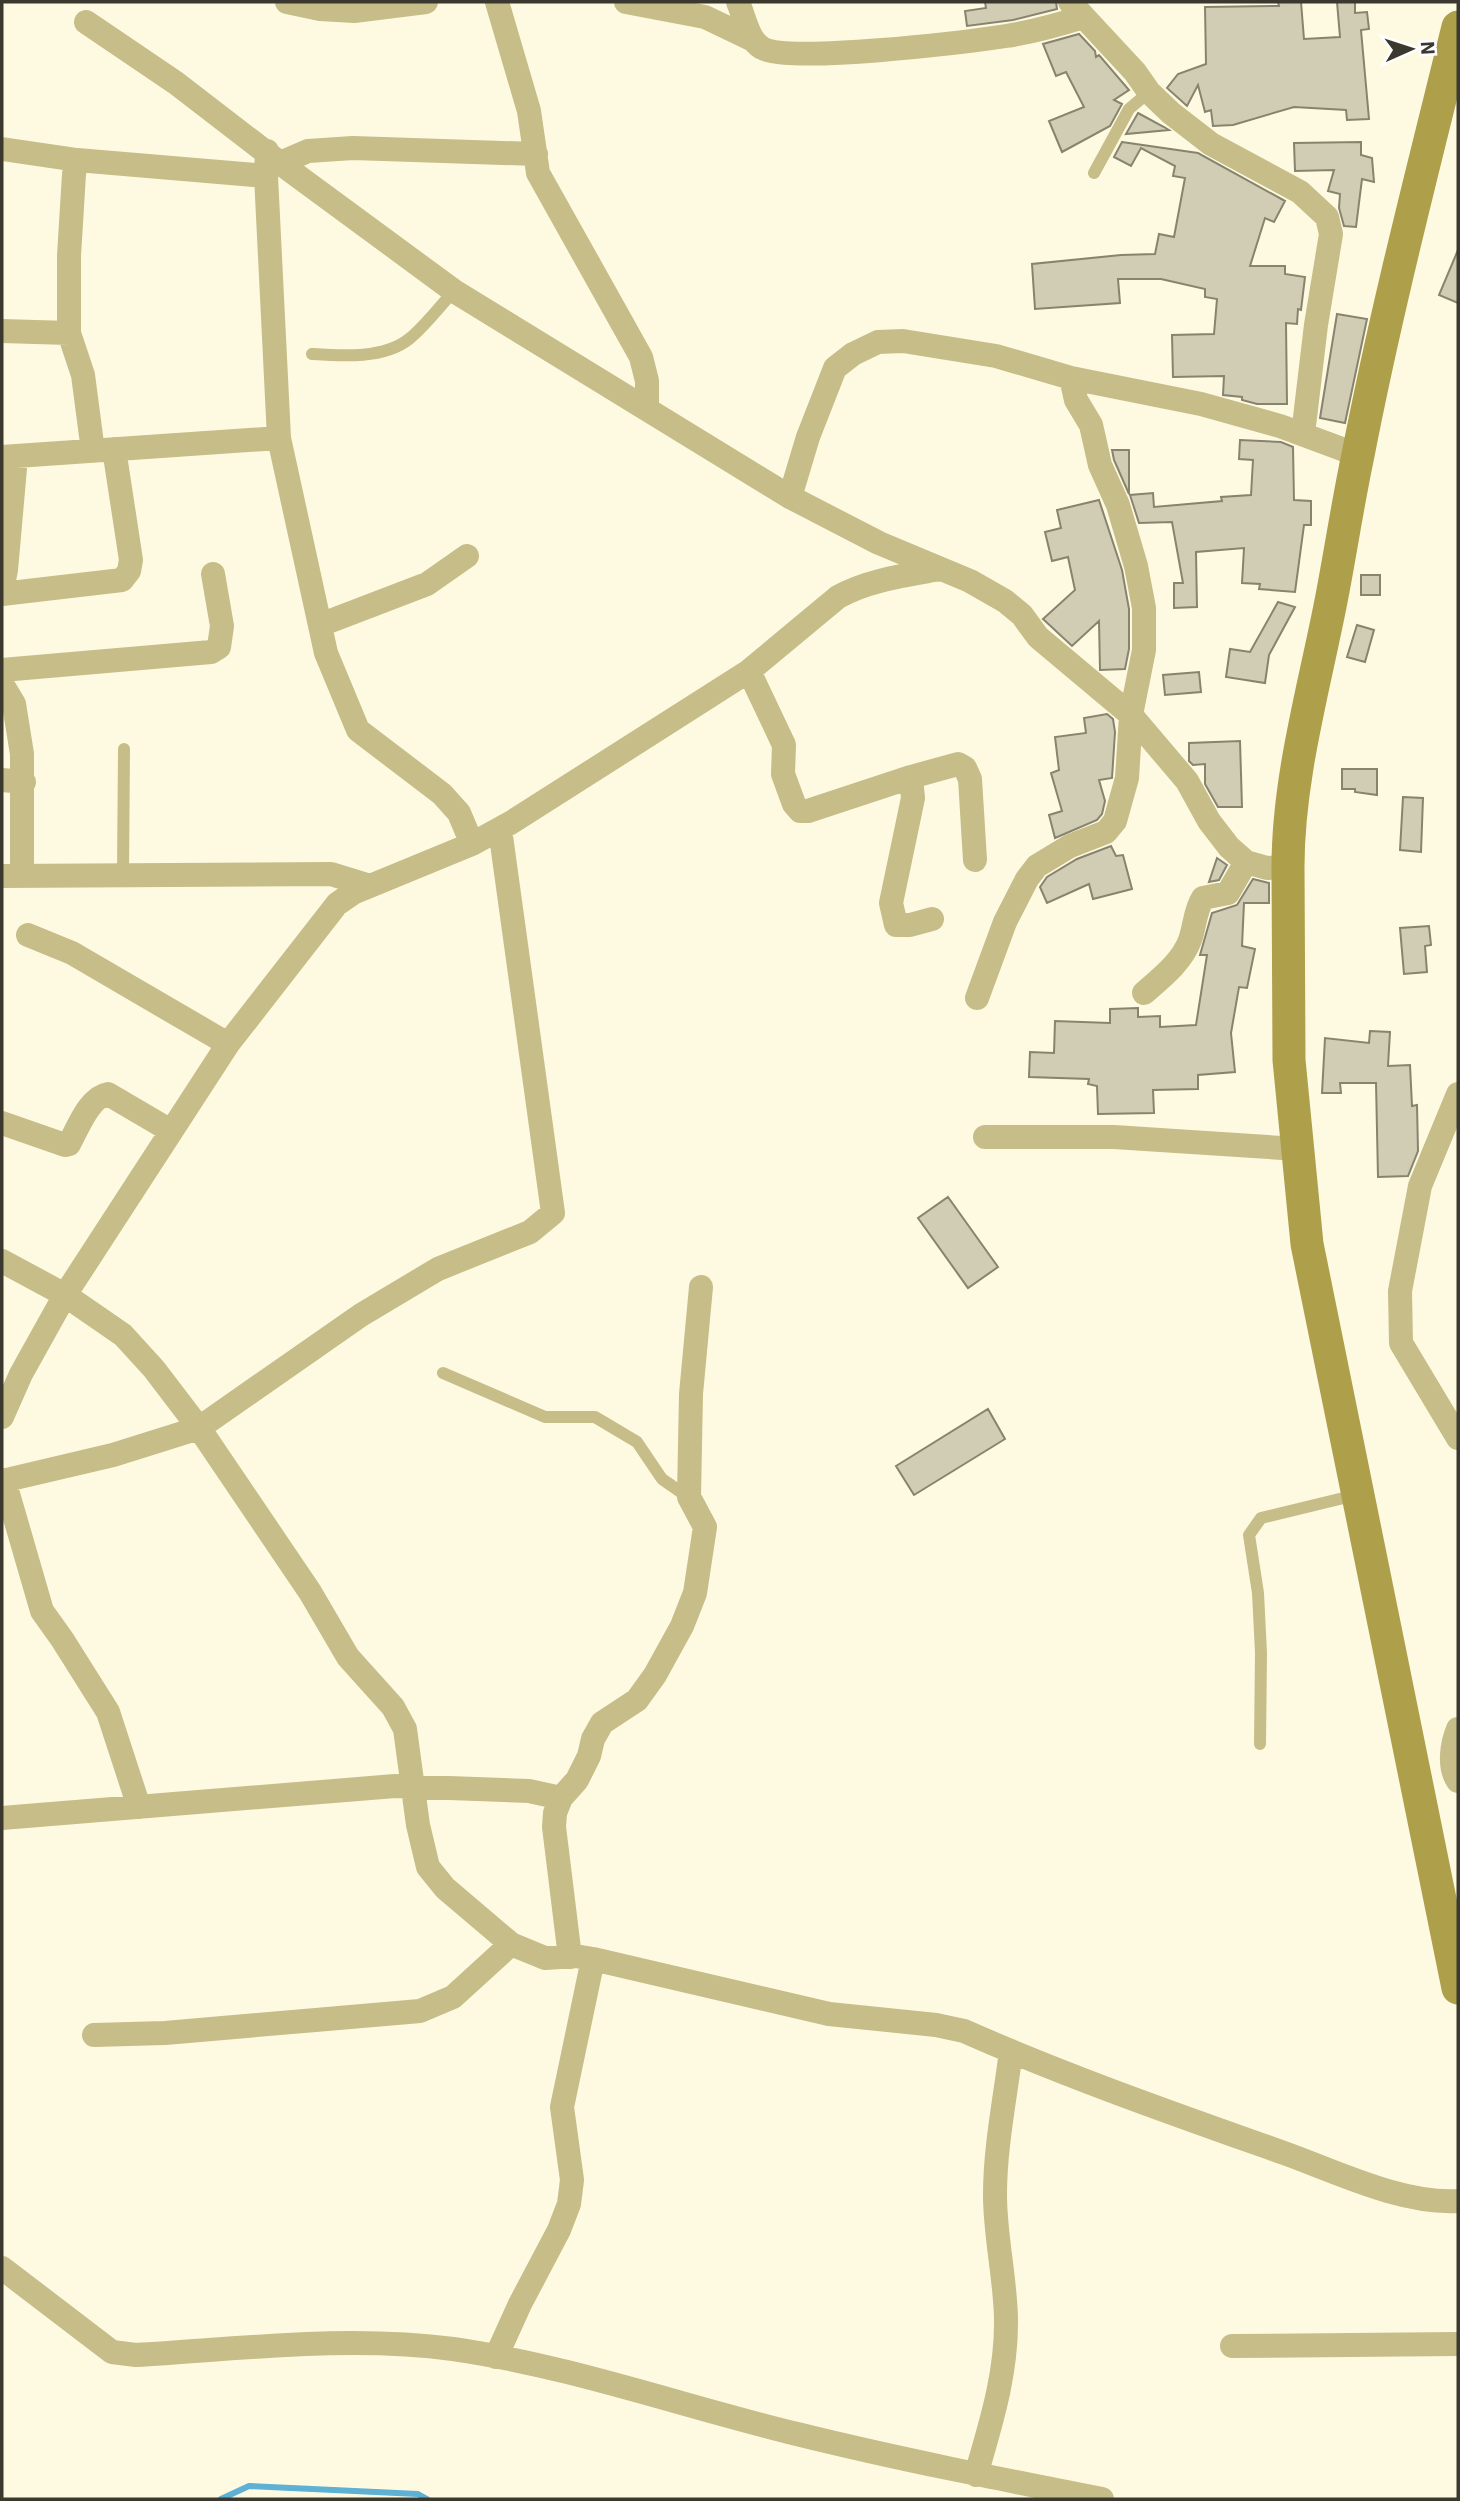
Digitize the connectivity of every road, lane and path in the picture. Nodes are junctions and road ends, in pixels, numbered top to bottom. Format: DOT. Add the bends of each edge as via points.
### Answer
graph roads {
  1 [pos="287,2"];
  2 [pos="426,2"];
  3 [pos="497,2"];
  4 [pos="626,2"];
  5 [pos="738,2"];
  6 [pos="1076,6"];
  7 [pos="86,22"];
  8 [pos="1458,27"];
  9 [pos="753,40"];
  10 [pos="1453,71"];
  11 [pos="1149,92"];
  12 [pos="2,149"];
  13 [pos="536,154"];
  14 [pos="78,160"];
  15 [pos="271,163"];
  16 [pos="1094,173"];
  17 [pos="454,290"];
  18 [pos="2,331"];
  19 [pos="69,333"];
  20 [pos="312,355"];
  21 [pos="1071,378"];
  22 [pos="647,409"];
  23 [pos="1303,434"];
  24 [pos="279,438"];
  25 [pos="104,450"];
  26 [pos="1358,455"];
  27 [pos="9,457"];
  28 [pos="789,497"];
  29 [pos="467,556"];
  30 [pos="940,569"];
  31 [pos="213,574"];
  32 [pos="2,592"];
  33 [pos="320,625"];
  34 [pos="2,670"];
  35 [pos="749,671"];
  36 [pos="2,684"];
  37 [pos="1131,715"];
  38 [pos="124,748"];
  39 [pos="911,777"];
  40 [pos="13,781"];
  41 [pos="500,829"];
  42 [pos="472,844"];
  43 [pos="975,860"];
  44 [pos="1246,862"];
  45 [pos="1288,867"];
  46 [pos="123,874"];
  47 [pos="12,876"];
  48 [pos="370,886"];
  49 [pos="932,919"];
  50 [pos="28,935"];
  51 [pos="1144,993"];
  52 [pos="977,998"];
  53 [pos="228,1044"];
  54 [pos="1458,1094"];
  55 [pos="2,1123"];
  56 [pos="171,1131"];
  57 [pos="985,1137"];
  58 [pos="1298,1149"];
  59 [pos="2,1261"];
  60 [pos="701,1287"];
  61 [pos="65,1295"];
  62 [pos="443,1373"];
  63 [pos="2,1417"];
  64 [pos="199,1428"];
  65 [pos="1458,1438"];
  66 [pos="3,1481"];
  67 [pos="1357,1495"];
  68 [pos="689,1497"];
  69 [pos="1458,1729"];
  70 [pos="1260,1744"];
  71 [pos="1458,1780"];
  72 [pos="413,1785"];
  73 [pos="561,1798"];
  74 [pos="139,1807"];
  75 [pos="2,1818"];
  76 [pos="1449,1902"];
  77 [pos="511,1944"];
  78 [pos="582,1958"];
  79 [pos="1458,1988"];
  80 [pos="93,2035"];
  81 [pos="1012,2051"];
  82 [pos="1458,2202"];
  83 [pos="2,2268"];
  84 [pos="1458,2344"];
  85 [pos="1232,2346"];
  86 [pos="496,2357"];
  87 [pos="976,2475"];
  88 [pos="1102,2499"];
  1 -- 2 [label="street" via="354,12"];
  3 -- 13 [label="street" via="529,111"];
  4 -- 9 [label="street" via="705,17"];
  5 -- 9 [label="street"];
  6 -- 9 [label="street" via="1007,36 876,50 781,54 761,48"];
  6 -- 11 [label="street"];
  7 -- 15 [label="street" via="176,83"];
  8 -- 10 [label="main road"];
  10 -- 26 [label="main road" via="1410,220"];
  11 -- 16 [label="lane" via="1129,109"];
  11 -- 23 [label="street" via="1211,144 1300,192 1327,217 1331,234"];
  12 -- 14 [label="street"];
  13 -- 15 [label="street" via="353,148 308,151"];
  13 -- 22 [label="street" via="538,173 555,207 641,357"];
  14 -- 15 [label="street"];
  14 -- 19 [label="street" via="69,256"];
  15 -- 17 [label="street"];
  15 -- 24 [label="street"];
  17 -- 20 [label="lane" via="409,339 392,349"];
  17 -- 22 [label="street"];
  18 -- 19 [label="street"];
  19 -- 25 [label="street"];
  21 -- 23 [label="street" via="1201,404"];
  21 -- 28 [label="street" via="996,356 922,343 878,342 835,368"];
  21 -- 37 [label="street" via="1118,505 1141,589 1144,650"];
  22 -- 28 [label="street"];
  23 -- 26 [label="street"];
  24 -- 25 [label="street"];
  24 -- 33 [label="street"];
  25 -- 27 [label="street"];
  25 -- 32 [label="street" via="130,571 122,580"];
  26 -- 45 [label="main road" via="1297,769"];
  27 -- 32 [label="street"];
  28 -- 30 [label="street"];
  29 -- 33 [label="street" via="427,584"];
  30 -- 35 [label="street" via="849,591"];
  30 -- 37 [label="street" via="1005,601 1048,646"];
  31 -- 34 [label="street" via="222,626 219,647 211,652"];
  33 -- 42 [label="street" via="326,653 358,730 442,794 459,813"];
  35 -- 39 [label="street" via="784,745 783,774 800,810"];
  35 -- 41 [label="street"];
  36 -- 40 [label="street" via="14,704"];
  37 -- 44 [label="street" via="1187,781 1229,847"];
  37 -- 52 [label="street" via="1127,778 1115,821 1106,832 1037,866 1005,922"];
  38 -- 46 [label="lane"];
  39 -- 43 [label="street" via="958,764 965,768 970,779"];
  39 -- 49 [label="street" via="913,798 891,903 896,925"];
  40 -- 47 [label="street"];
  41 -- 42 [label="street"];
  41 -- 64 [label="street" via="553,1213 530,1232 438,1269 372,1308"];
  42 -- 48 [label="street"];
  44 -- 45 [label="street"];
  44 -- 51 [label="street" via="1228,892 1203,898 1198,904 1190,942 1171,970"];
  45 -- 58 [label="main road" via="1289,1060"];
  46 -- 47 [label="street"];
  46 -- 48 [label="street" via="331,874"];
  48 -- 53 [label="street" via="337,904"];
  50 -- 53 [label="street" via="72,953"];
  53 -- 56 [label="street"];
  54 -- 65 [label="street" via="1420,1186 1400,1291 1401,1343"];
  55 -- 56 [label="street" via="69,1144 94,1101 108,1094"];
  56 -- 61 [label="street"];
  57 -- 58 [label="street" via="1114,1137"];
  58 -- 67 [label="main road" via="1307,1244"];
  59 -- 61 [label="street"];
  60 -- 68 [label="street" via="691,1394"];
  61 -- 63 [label="street"];
  61 -- 64 [label="street" via="123,1335"];
  62 -- 68 [label="lane" via="545,1417 595,1417 637,1442 662,1479"];
  64 -- 66 [label="street" via="113,1455"];
  64 -- 72 [label="street" via="310,1592 348,1657 393,1707 405,1729"];
  66 -- 74 [label="street" via="42,1612 108,1713"];
  67 -- 70 [label="lane" via="1261,1518 1249,1535 1258,1593"];
  67 -- 76 [label="main road"];
  68 -- 73 [label="street" via="705,1527 695,1593 682,1626 637,1700 602,1723 577,1780"];
  69 -- 71 [label="street" via="1452,1743"];
  72 -- 73 [label="street" via="529,1791"];
  72 -- 74 [label="street"];
  72 -- 77 [label="street" via="428,1867 445,1888"];
  73 -- 78 [label="street" via="554,1827"];
  74 -- 75 [label="street"];
  76 -- 79 [label="main road"];
  77 -- 78 [label="street" via="545,1958"];
  77 -- 80 [label="street" via="453,1997 420,2011"];
  78 -- 81 [label="street" via="829,2014 964,2031"];
  78 -- 86 [label="street" via="562,2107 572,2180 569,2204"];
  81 -- 82 [label="street" via="1374,2185 1430,2201"];
  81 -- 87 [label="street" via="995,2194 1005,2350 997,2404"];
  83 -- 86 [label="street" via="112,2352 136,2355 354,2342"];
  84 -- 85 [label="street"];
  86 -- 87 [label="street"];
  87 -- 88 [label="street"];
}
